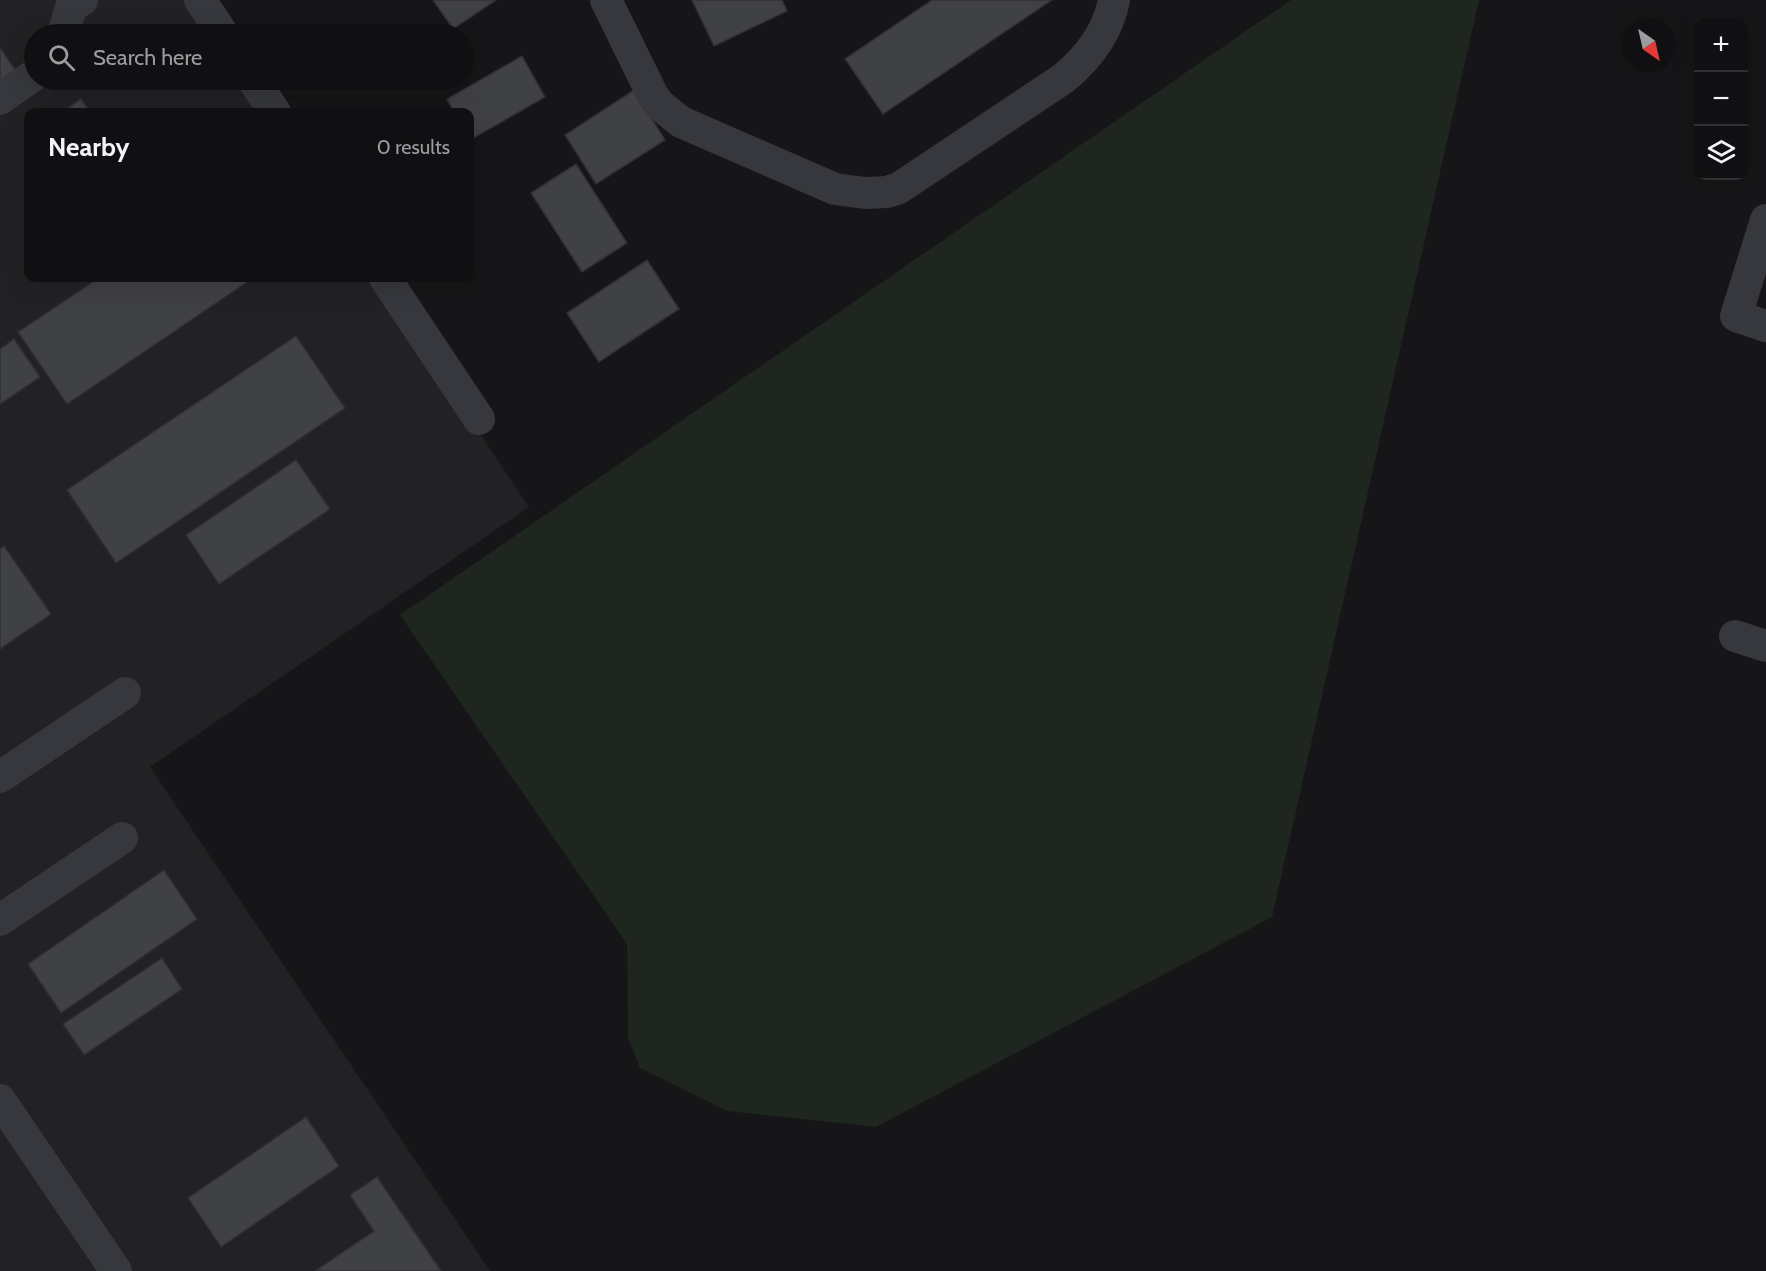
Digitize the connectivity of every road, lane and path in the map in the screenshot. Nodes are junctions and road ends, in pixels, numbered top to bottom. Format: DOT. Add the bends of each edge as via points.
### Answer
graph roads {
  1 [pos="200,0"];
  2 [pos="606,0"];
  3 [pos="1114,0"];
  4 [pos="216,24"];
  5 [pos="24,82"];
  6 [pos="260,90"];
  7 [pos="0,99"];
  8 [pos="272,108"];
  9 [pos="1766,220"];
  10 [pos="388,282"];
  11 [pos="1766,326"];
  12 [pos="479,419"];
  13 [pos="125,693"];
  14 [pos="0,777"];
  15 [pos="122,838"];
  16 [pos="0,920"];
  17 [pos="0,1100"];
  18 [pos="116,1271"];
  1 -- 4 [label="street"];
  2 -- 3 [label="street" via="653,96 681,122 835,189 865,193 898,188 1064,78 1099,40"];
  5 -- 7 [label="street"];
  6 -- 8 [label="street"];
  9 -- 11 [label="street" via="1736,316"];
  10 -- 12 [label="street"];
  13 -- 14 [label="street"];
  15 -- 16 [label="street"];
  17 -- 18 [label="street"];
}
